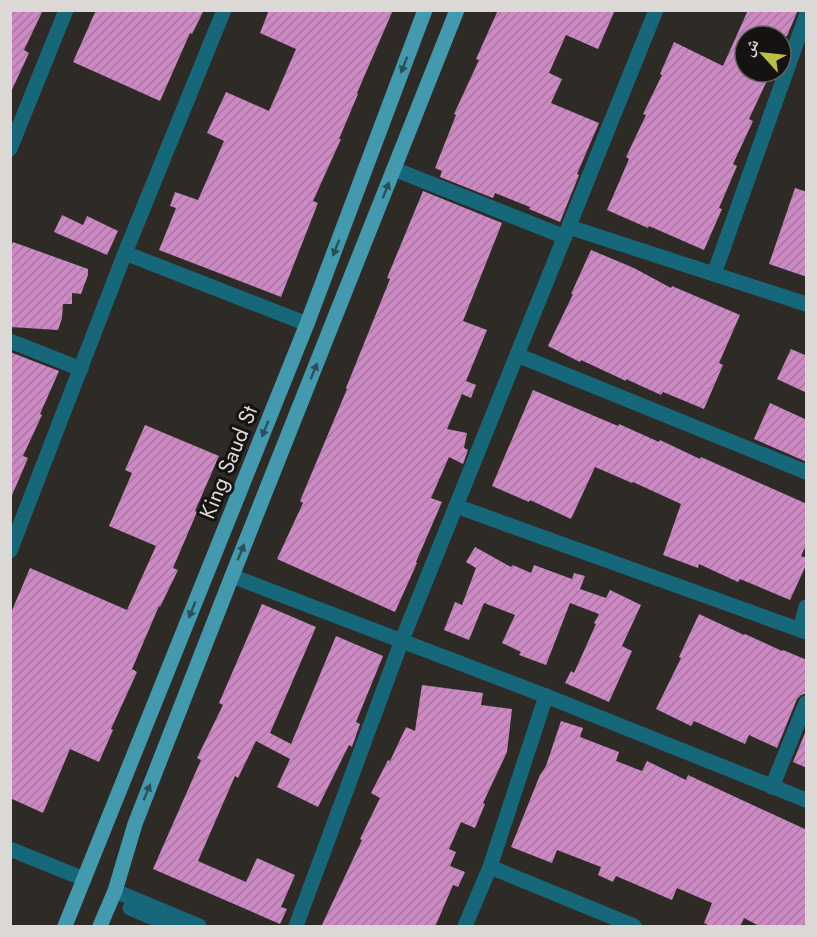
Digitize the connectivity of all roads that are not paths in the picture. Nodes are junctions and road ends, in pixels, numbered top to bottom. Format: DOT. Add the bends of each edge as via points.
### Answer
graph roads {
  1 [pos="66,10"];
  2 [pos="224,10"];
  3 [pos="425,10"];
  4 [pos="457,10"];
  5 [pos="656,10"];
  6 [pos="807,16"];
  7 [pos="800,58"];
  8 [pos="10,148"];
  9 [pos="394,169"];
  10 [pos="567,232"];
  11 [pos="125,253"];
  12 [pos="714,274"];
  13 [pos="807,304"];
  14 [pos="307,324"];
  15 [pos="10,341"];
  16 [pos="517,355"];
  17 [pos="81,369"];
  18 [pos="807,472"];
  19 [pos="456,506"];
  20 [pos="10,551"];
  21 [pos="232,576"];
  22 [pos="807,607"];
  23 [pos="803,631"];
  24 [pos="402,640"];
  25 [pos="546,696"];
  26 [pos="807,703"];
  27 [pos="772,787"];
  28 [pos="807,800"];
  29 [pos="135,824"];
  30 [pos="10,849"];
  31 [pos="490,867"];
  32 [pos="84,879"];
  33 [pos="113,895"];
  34 [pos="65,927"];
  35 [pos="89,927"];
  36 [pos="100,927"];
  37 [pos="171,927"];
  38 [pos="199,927"];
  39 [pos="296,927"];
  40 [pos="465,927"];
  41 [pos="634,927"];
  1 -- 8 [label="street"];
  2 -- 11 [label="street"];
  3 -- 14 [label="main road, King Saud St, one-way"];
  4 -- 9 [label="main road, King Saud St"];
  5 -- 10 [label="street"];
  6 -- 7 [label="street"];
  7 -- 12 [label="street"];
  9 -- 10 [label="street"];
  21 -- 9 [label="main road, King Saud St, one-way"];
  10 -- 12 [label="street"];
  10 -- 16 [label="street"];
  11 -- 14 [label="street"];
  11 -- 17 [label="street"];
  12 -- 13 [label="street"];
  14 -- 32 [label="main road, King Saud St, one-way"];
  15 -- 17 [label="street"];
  16 -- 18 [label="street"];
  16 -- 19 [label="street"];
  17 -- 20 [label="street"];
  19 -- 23 [label="street"];
  19 -- 24 [label="street"];
  21 -- 24 [label="street"];
  29 -- 21 [label="main road, King Saud St, one-way"];
  22 -- 23 [label="street"];
  24 -- 25 [label="street"];
  24 -- 39 [label="street"];
  25 -- 27 [label="street"];
  25 -- 31 [label="street"];
  26 -- 27 [label="street"];
  27 -- 28 [label="street"];
  29 -- 33 [label="main road, King Saud St"];
  29 -- 35 [label="main road"];
  30 -- 32 [label="street"];
  31 -- 40 [label="street"];
  31 -- 41 [label="street"];
  32 -- 34 [label="main road, King Saud St"];
  33 -- 36 [label="main road, King Saud St"];
  33 -- 37 [label="street"];
  33 -- 38 [label="street"];
}
